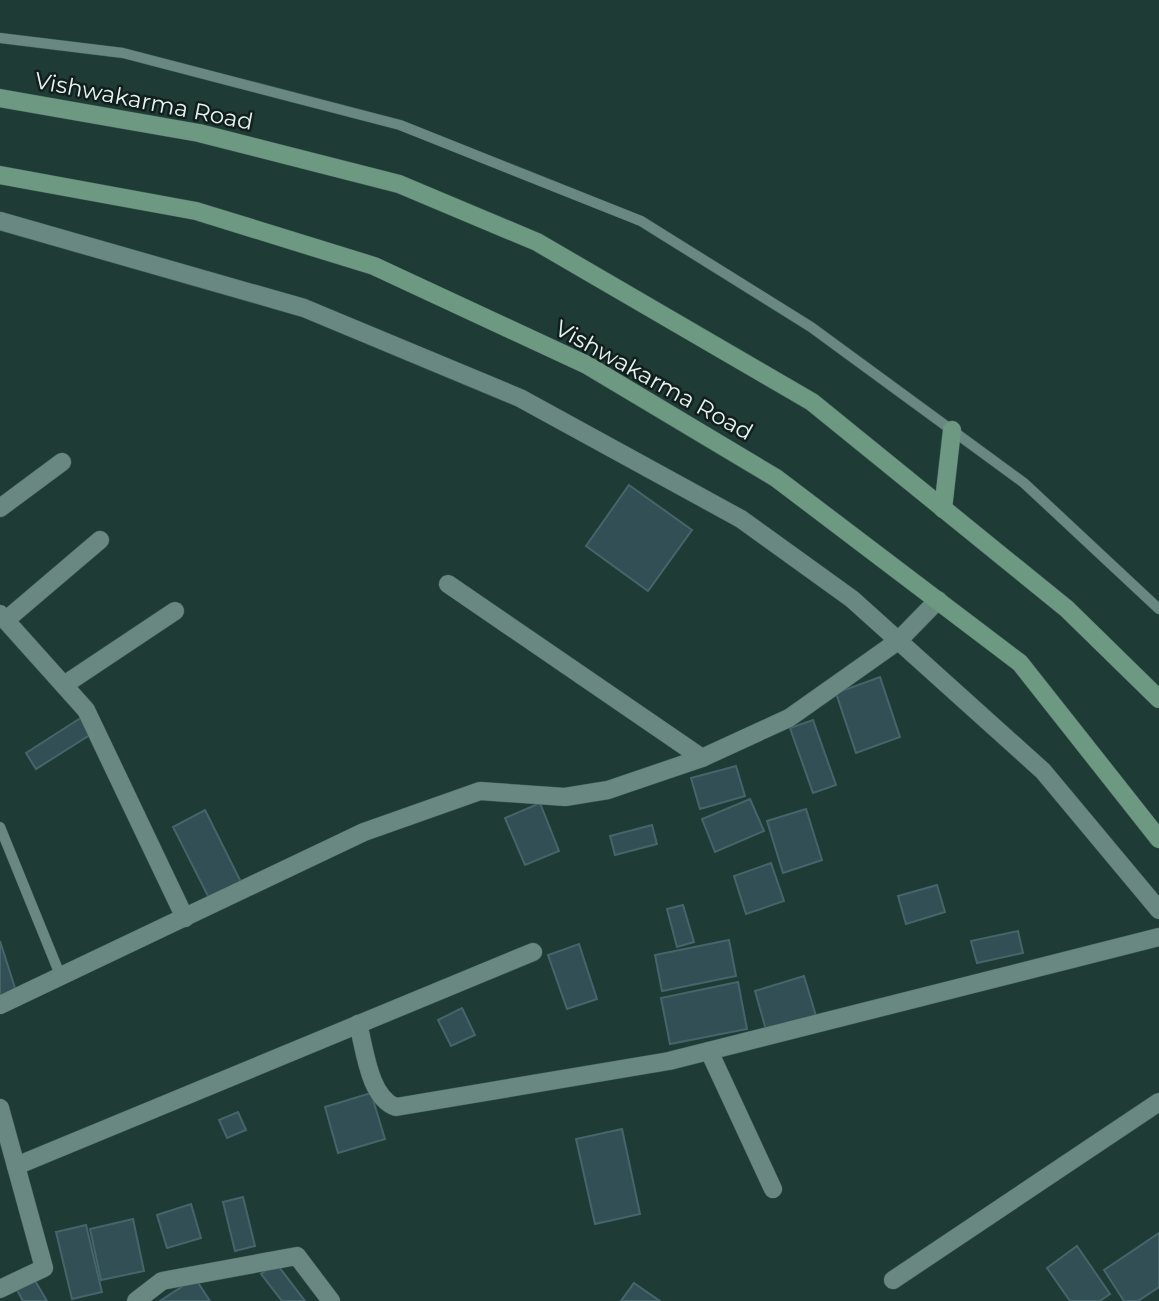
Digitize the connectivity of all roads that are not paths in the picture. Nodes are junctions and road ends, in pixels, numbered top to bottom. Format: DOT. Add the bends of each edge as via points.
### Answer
graph roads {
  1 [pos="0,38"];
  2 [pos="0,98"];
  3 [pos="0,175"];
  4 [pos="0,221"];
  5 [pos="952,430"];
  6 [pos="62,461"];
  7 [pos="0,508"];
  8 [pos="943,509"];
  9 [pos="100,540"];
  10 [pos="448,584"];
  11 [pos="938,600"];
  12 [pos="1159,609"];
  13 [pos="175,611"];
  14 [pos="3,617"];
  15 [pos="898,641"];
  16 [pos="64,685"];
  17 [pos="1159,699"];
  18 [pos="702,758"];
  19 [pos="0,827"];
  20 [pos="1159,839"];
  21 [pos="1159,909"];
  22 [pos="185,918"];
  23 [pos="1159,937"];
  24 [pos="533,953"];
  25 [pos="61,977"];
  26 [pos="0,1005"];
  27 [pos="358,1024"];
  28 [pos="709,1051"];
  29 [pos="1159,1102"];
  30 [pos="0,1108"];
  31 [pos="16,1166"];
  32 [pos="772,1189"];
  33 [pos="892,1280"];
  34 [pos="0,1289"];
  35 [pos="136,1301"];
  36 [pos="331,1301"];
  1 -- 5 [label="lane" via="123,53 400,125 641,221 811,327"];
  2 -- 8 [label="main road, Vishwakarma Road" via="199,133 399,184 537,242 811,402"];
  3 -- 11 [label="main road, Vishwakarma Road" via="196,211 374,266 587,365 776,478"];
  4 -- 15 [label="street" via="304,308 520,398 741,519 852,599"];
  5 -- 8 [label="main road"];
  5 -- 12 [label="lane" via="1024,482"];
  6 -- 7 [label="street"];
  8 -- 17 [label="main road, Vishwakarma Road" via="1067,609"];
  9 -- 14 [label="street"];
  10 -- 18 [label="street"];
  11 -- 15 [label="street"];
  11 -- 20 [label="main road, Vishwakarma Road" via="1020,663"];
  13 -- 16 [label="street"];
  14 -- 16 [label="street"];
  15 -- 18 [label="street" via="789,718"];
  15 -- 21 [label="street" via="1043,771"];
  16 -- 22 [label="street" via="86,710"];
  18 -- 22 [label="street" via="608,790 565,797 480,791 364,832"];
  19 -- 25 [label="lane"];
  22 -- 25 [label="street"];
  23 -- 28 [label="street"];
  24 -- 27 [label="street"];
  25 -- 26 [label="street"];
  27 -- 28 [label="street" via="377,1089 386,1104 396,1107"];
  27 -- 31 [label="street"];
  28 -- 32 [label="street"];
  29 -- 33 [label="street"];
  30 -- 31 [label="street"];
  31 -- 34 [label="street" via="44,1268"];
  35 -- 36 [label="street" via="162,1281 297,1256"];
}
